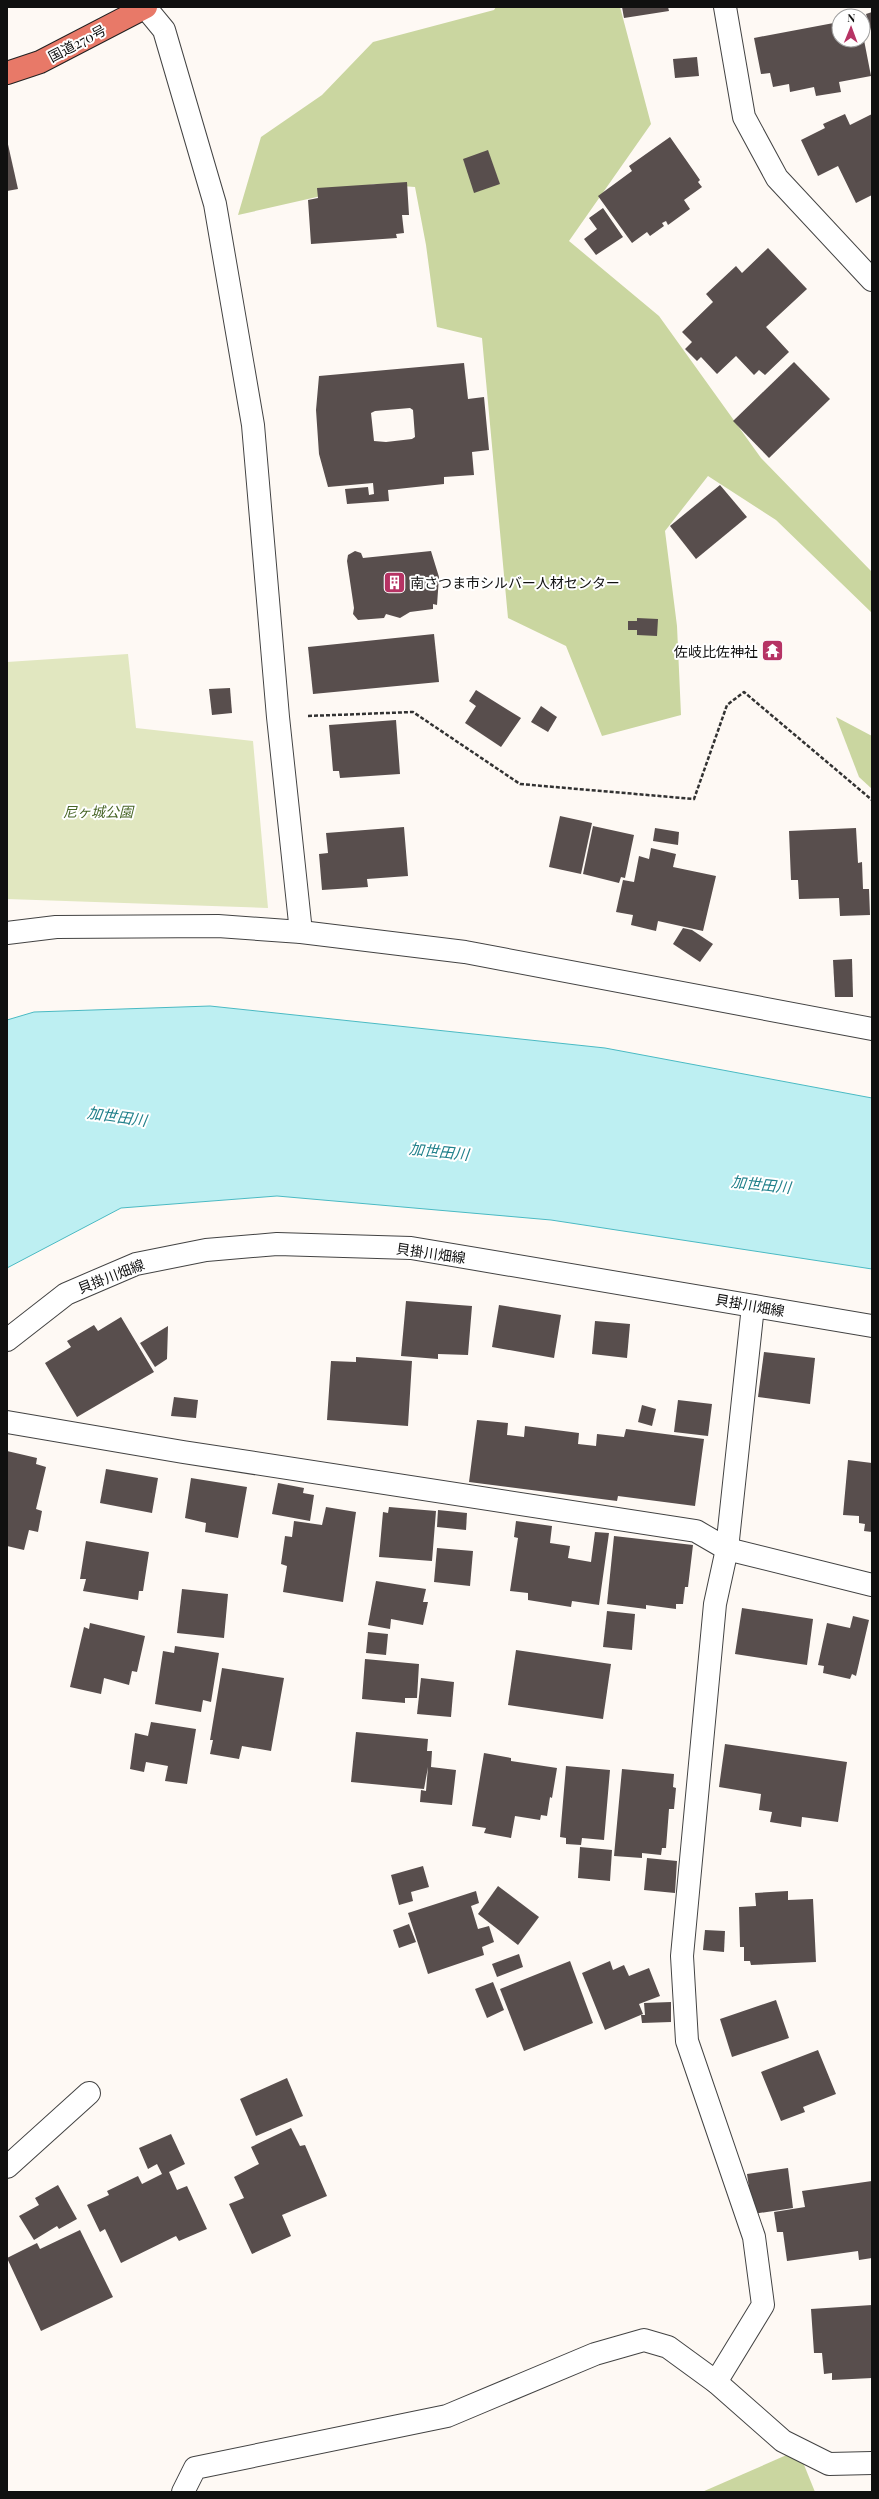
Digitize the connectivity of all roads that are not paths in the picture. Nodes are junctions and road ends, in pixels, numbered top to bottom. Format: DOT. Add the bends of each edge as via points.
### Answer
graph roads {
  1 [pos="146,7"];
  2 [pos="725,7"];
  3 [pos="7,73"];
  4 [pos="872,280"];
  5 [pos="301,932"];
  6 [pos="7,933"];
  7 [pos="872,1030"];
  8 [pos="753,1306"];
  9 [pos="872,1326"];
  10 [pos="7,1340"];
  11 [pos="7,1422"];
  12 [pos="727,1549"];
  13 [pos="872,1586"];
  14 [pos="89,2093"];
  15 [pos="7,2167"];
  16 [pos="716,2382"];
  17 [pos="872,2463"];
  18 [pos="183,2492"];
  1 -- 3 [label="highway, 国道270号" via="40,62"];
  1 -- 5 [label="street" via="164,30 215,204 253,425 278,717"];
  2 -- 4 [label="street" via="744,117 777,178"];
  5 -- 6 [label="street" via="211,926 56,926"];
  5 -- 7 [label="street" via="465,952"];
  8 -- 9 [label="street, 貝掛川畑線"];
  8 -- 10 [label="street, 貝掛川畑線" via="411,1248 277,1244 206,1250 136,1264 66,1294"];
  8 -- 12 [label="street"];
  11 -- 12 [label="street" via="183,1452 696,1531"];
  12 -- 13 [label="street"];
  12 -- 16 [label="street" via="715,1604 682,1956 687,2041 754,2237 764,2305"];
  14 -- 15 [label="street"];
  16 -- 17 [label="street" via="783,2441 829,2464"];
  16 -- 18 [label="street" via="668,2347 644,2340 595,2354 446,2416 195,2468"];
}
